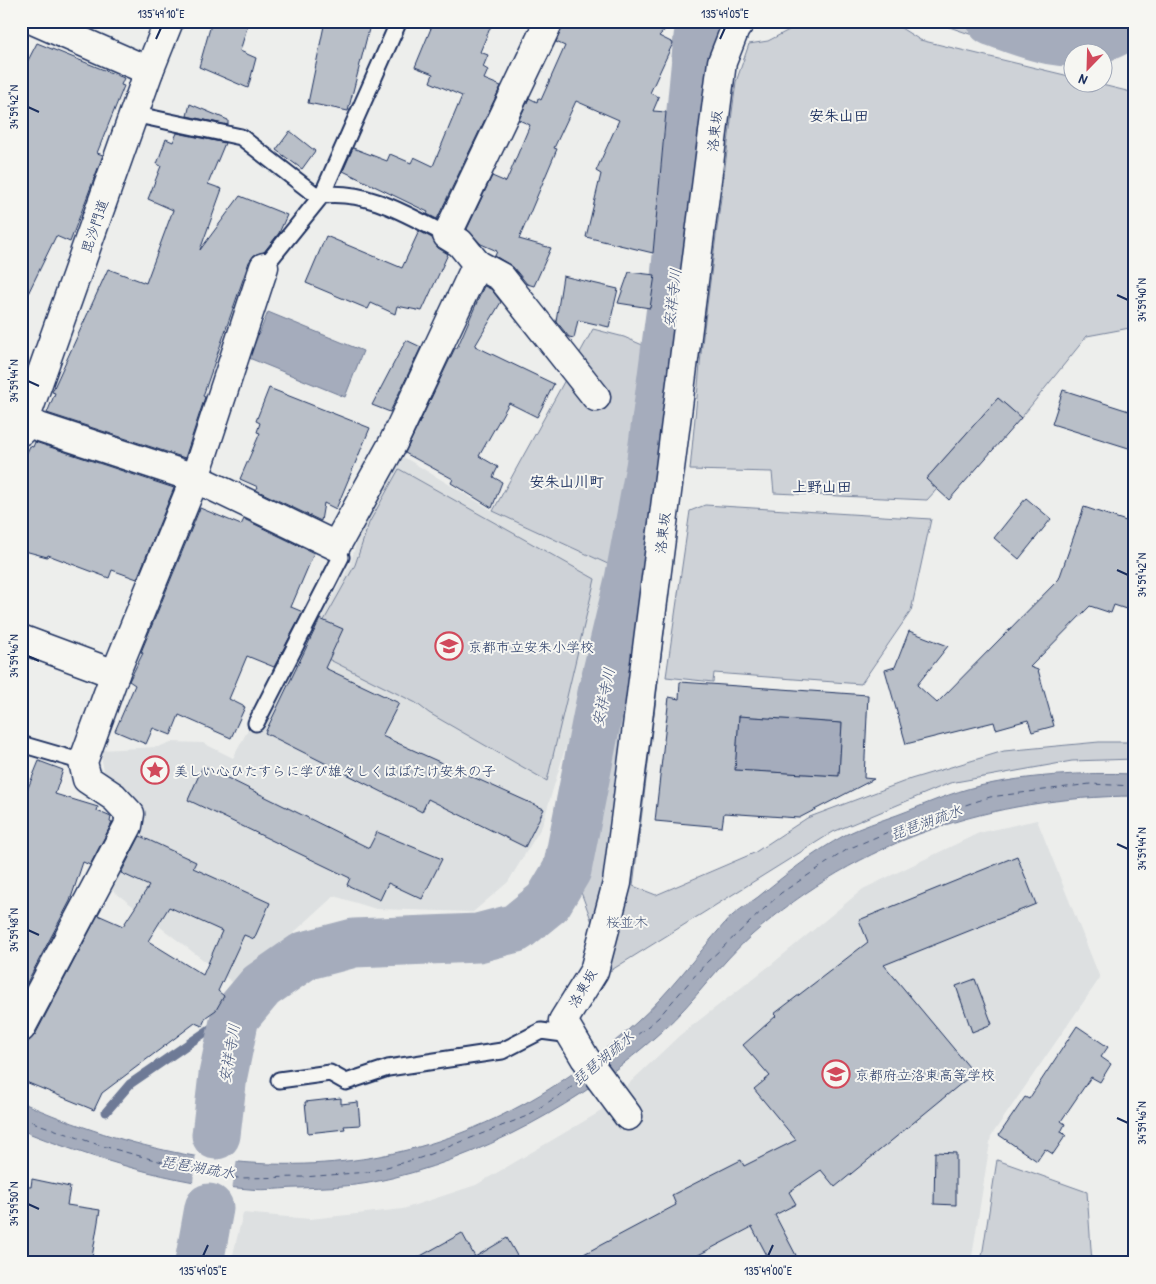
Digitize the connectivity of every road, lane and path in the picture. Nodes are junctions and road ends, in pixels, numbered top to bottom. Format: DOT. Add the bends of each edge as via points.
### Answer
graph roads {
  1 [pos="35,21"];
  2 [pos="169,21"];
  3 [pos="398,21"];
  4 [pos="549,21"];
  5 [pos="741,21"];
  6 [pos="149,71"];
  7 [pos="133,114"];
  8 [pos="322,195"];
  9 [pos="448,235"];
  10 [pos="477,264"];
  11 [pos="264,267"];
  12 [pos="596,397"];
  13 [pos="23,426"];
  14 [pos="195,478"];
  15 [pos="336,546"];
  16 [pos="21,639"];
  17 [pos="115,674"];
  18 [pos="256,723"];
  19 [pos="21,744"];
  20 [pos="83,762"];
  21 [pos="21,1028"];
  22 [pos="578,1046"];
  23 [pos="279,1080"];
  24 [pos="628,1116"];
  1 -- 6 [label="street"];
  2 -- 6 [label="street, 毘沙門道"];
  3 -- 8 [label="lane"];
  4 -- 9 [label="street"];
  5 -- 22 [label="street, 洛東坂" via="722,62 617,883 594,971 563,1021"];
  6 -- 7 [label="street, 毘沙門道"];
  7 -- 8 [label="lane" via="241,137 313,193"];
  7 -- 13 [label="street, 毘沙門道"];
  8 -- 9 [label="lane" via="343,193 382,203"];
  8 -- 11 [label="lane"];
  9 -- 10 [label="street" via="460,243"];
  10 -- 12 [label="street" via="502,277"];
  10 -- 15 [label="street" via="393,443"];
  11 -- 14 [label="street"];
  13 -- 14 [label="street"];
  14 -- 15 [label="street"];
  14 -- 17 [label="street"];
  15 -- 18 [label="lane" via="341,557"];
  16 -- 17 [label="street"];
  17 -- 20 [label="street"];
  19 -- 20 [label="lane"];
  20 -- 21 [label="street" via="87,779 130,814 128,826"];
  22 -- 23 [label="lane" via="541,1031 502,1051 388,1068 346,1082 330,1073"];
  22 -- 24 [label="street"];
}
